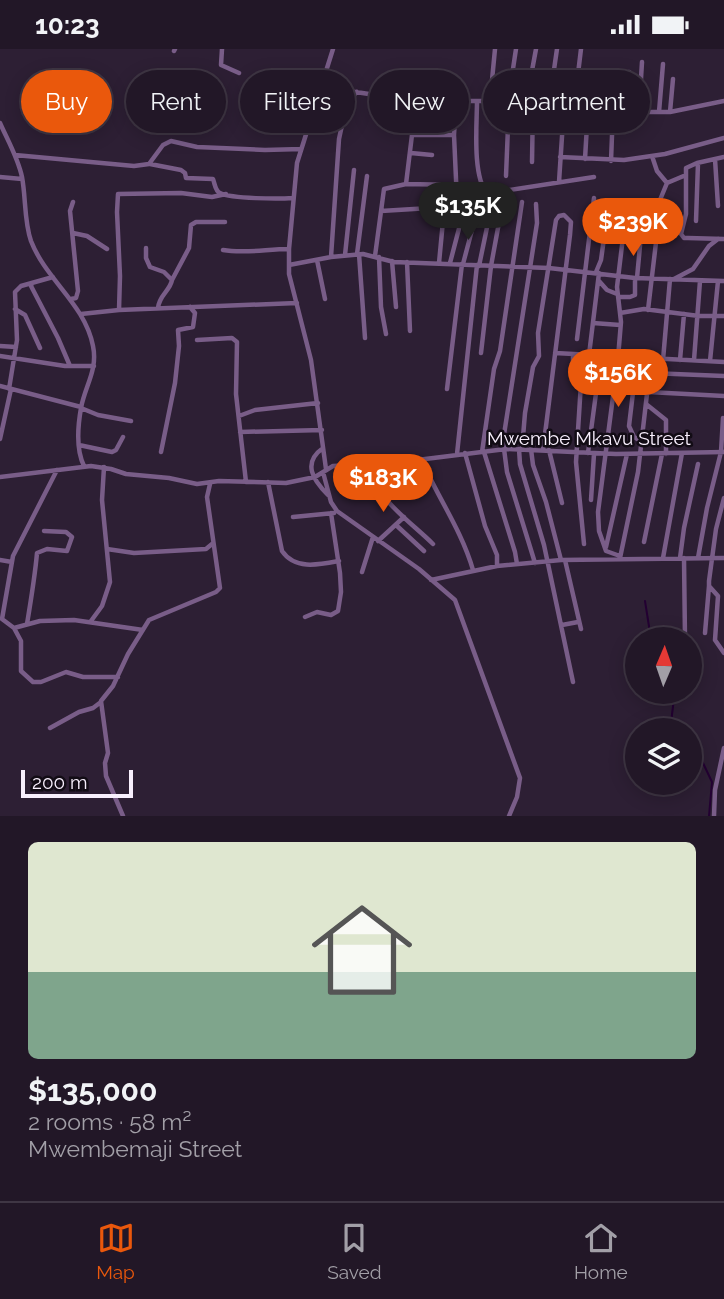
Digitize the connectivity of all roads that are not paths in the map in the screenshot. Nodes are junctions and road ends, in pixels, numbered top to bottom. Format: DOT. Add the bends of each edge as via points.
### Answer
graph roads {
  1 [pos="222,49"];
  2 [pos="333,49"];
  3 [pos="495,49"];
  4 [pos="516,49"];
  5 [pos="536,49"];
  6 [pos="557,49"];
  7 [pos="581,49"];
  8 [pos="642,62"];
  9 [pos="663,64"];
  10 [pos="326,70"];
  11 [pos="493,70"];
  12 [pos="513,70"];
  13 [pos="532,70"];
  14 [pos="554,70"];
  15 [pos="578,70"];
  16 [pos="642,70"];
  17 [pos="239,73"];
  18 [pos="673,79"];
  19 [pos="357,91"];
  20 [pos="369,93"];
  21 [pos="469,101"];
  22 [pos="477,101"];
  23 [pos="483,101"];
  24 [pos="724,101"];
  25 [pos="650,112"];
  26 [pos="659,112"];
  27 [pos="670,112"];
  28 [pos="0,123"];
  29 [pos="306,133"];
  30 [pos="507,133"];
  31 [pos="532,133"];
  32 [pos="562,133"];
  33 [pos="587,133"];
  34 [pos="612,133"];
  35 [pos="413,135"];
  36 [pos="454,135"];
  37 [pos="724,138"];
  38 [pos="300,149"];
  39 [pos="411,153"];
  40 [pos="15,155"];
  41 [pos="432,155"];
  42 [pos="652,156"];
  43 [pos="560,157"];
  44 [pos="724,157"];
  45 [pos="586,159"];
  46 [pos="715,159"];
  47 [pos="611,161"];
  48 [pos="532,162"];
  49 [pos="698,163"];
  50 [pos="149,164"];
  51 [pos="354,170"];
  52 [pos="686,175"];
  53 [pos="367,176"];
  54 [pos="506,176"];
  55 [pos="0,177"];
  56 [pos="594,177"];
  57 [pos="23,179"];
  58 [pos="559,182"];
  59 [pos="667,183"];
  60 [pos="406,184"];
  61 [pos="457,185"];
  62 [pos="505,190"];
  63 [pos="488,193"];
  64 [pos="226,194"];
  65 [pos="293,198"];
  66 [pos="458,198"];
  67 [pos="594,198"];
  68 [pos="73,202"];
  69 [pos="522,202"];
  70 [pos="609,202"];
  71 [pos="536,204"];
  72 [pos="718,206"];
  73 [pos="381,211"];
  74 [pos="462,217"];
  75 [pos="443,221"];
  76 [pos="696,221"];
  77 [pos="225,222"];
  78 [pos="656,222"];
  79 [pos="472,230"];
  80 [pos="72,232"];
  81 [pos="604,233"];
  82 [pos="641,235"];
  83 [pos="622,237"];
  84 [pos="721,239"];
  85 [pos="146,248"];
  86 [pos="107,249"];
  87 [pos="289,249"];
  88 [pos="223,250"];
  89 [pos="358,254"];
  90 [pos="345,255"];
  91 [pos="331,257"];
  92 [pos="377,257"];
  93 [pos="317,260"];
  94 [pos="392,261"];
  95 [pos="407,262"];
  96 [pos="439,263"];
  97 [pos="450,264"];
  98 [pos="463,264"];
  99 [pos="289,265"];
  100 [pos="478,265"];
  101 [pos="491,266"];
  102 [pos="512,267"];
  103 [pos="530,268"];
  104 [pos="549,268"];
  105 [pos="566,270"];
  106 [pos="586,271"];
  107 [pos="598,273"];
  108 [pos="618,276"];
  109 [pos="53,277"];
  110 [pos="636,278"];
  111 [pos="652,278"];
  112 [pos="172,279"];
  113 [pos="672,279"];
  114 [pos="598,281"];
  115 [pos="700,281"];
  116 [pos="721,281"];
  117 [pos="32,283"];
  118 [pos="617,295"];
  119 [pos="71,299"];
  120 [pos="325,299"];
  121 [pos="297,303"];
  122 [pos="190,307"];
  123 [pos="396,307"];
  124 [pos="14,308"];
  125 [pos="158,308"];
  126 [pos="119,310"];
  127 [pos="648,310"];
  128 [pos="667,312"];
  129 [pos="620,313"];
  130 [pos="81,314"];
  131 [pos="684,314"];
  132 [pos="699,316"];
  133 [pos="715,316"];
  134 [pos="724,316"];
  135 [pos="593,323"];
  136 [pos="620,325"];
  137 [pos="410,331"];
  138 [pos="386,334"];
  139 [pos="366,338"];
  140 [pos="577,339"];
  141 [pos="197,340"];
  142 [pos="0,346"];
  143 [pos="16,347"];
  144 [pos="40,348"];
  145 [pos="555,352"];
  146 [pos="481,353"];
  147 [pos="573,354"];
  148 [pos="589,355"];
  149 [pos="0,356"];
  150 [pos="601,356"];
  151 [pos="16,357"];
  152 [pos="618,358"];
  153 [pos="637,359"];
  154 [pos="651,359"];
  155 [pos="663,360"];
  156 [pos="680,360"];
  157 [pos="694,360"];
  158 [pos="710,361"];
  159 [pos="724,362"];
  160 [pos="70,366"];
  161 [pos="94,366"];
  162 [pos="650,373"];
  163 [pos="724,376"];
  164 [pos="0,386"];
  165 [pos="10,389"];
  166 [pos="447,389"];
  167 [pos="648,393"];
  168 [pos="724,396"];
  169 [pos="318,404"];
  170 [pos="646,404"];
  171 [pos="81,408"];
  172 [pos="239,416"];
  173 [pos="723,418"];
  174 [pos="131,421"];
  175 [pos="322,430"];
  176 [pos="240,432"];
  177 [pos="122,437"];
  178 [pos="0,439"];
  179 [pos="641,441"];
  180 [pos="79,445"];
  181 [pos="324,447"];
  182 [pos="521,449"];
  183 [pos="531,449"];
  184 [pos="503,450"];
  185 [pos="546,450"];
  186 [pos="161,452"];
  187 [pos="483,452"];
  188 [pos="576,452"];
  189 [pos="722,452"];
  190 [pos="465,453"];
  191 [pos="682,453"];
  192 [pos="457,454"];
  193 [pos="591,454"];
  194 [pos="606,454"];
  195 [pos="627,454"];
  196 [pos="640,454"];
  197 [pos="664,454"];
  198 [pos="421,459"];
  199 [pos="698,464"];
  200 [pos="369,465"];
  201 [pos="84,466"];
  202 [pos="104,467"];
  203 [pos="57,469"];
  204 [pos="325,470"];
  205 [pos="0,477"];
  206 [pos="313,477"];
  207 [pos="246,482"];
  208 [pos="268,482"];
  209 [pos="210,483"];
  210 [pos="724,498"];
  211 [pos="331,499"];
  212 [pos="591,500"];
  213 [pos="562,503"];
  214 [pos="339,512"];
  215 [pos="331,513"];
  216 [pos="293,517"];
  217 [pos="404,517"];
  218 [pos="396,525"];
  219 [pos="44,531"];
  220 [pos="375,539"];
  221 [pos="644,542"];
  222 [pos="212,543"];
  223 [pos="433,544"];
  224 [pos="584,544"];
  225 [pos="606,547"];
  226 [pos="107,549"];
  227 [pos="424,551"];
  228 [pos="620,557"];
  229 [pos="713,557"];
  230 [pos="663,558"];
  231 [pos="682,558"];
  232 [pos="698,558"];
  233 [pos="724,558"];
  234 [pos="0,559"];
  235 [pos="563,560"];
  236 [pos="339,561"];
  237 [pos="12,562"];
  238 [pos="547,562"];
  239 [pos="535,563"];
  240 [pos="517,564"];
  241 [pos="497,566"];
  242 [pos="473,570"];
  243 [pos="362,572"];
  244 [pos="431,580"];
  245 [pos="709,586"];
  246 [pos="305,617"];
  247 [pos="2,621"];
  248 [pos="91,621"];
  249 [pos="578,622"];
  250 [pos="26,625"];
  251 [pos="562,625"];
  252 [pos="685,627"];
  253 [pos="14,628"];
  254 [pos="580,629"];
  255 [pos="143,630"];
  256 [pos="705,633"];
  257 [pos="21,642"];
  258 [pos="724,653"];
  259 [pos="118,677"];
  260 [pos="573,682"];
  261 [pos="101,701"];
  262 [pos="50,728"];
  263 [pos="724,748"];
  264 [pos="123,816"];
  265 [pos="509,816"];
  266 [pos="713,816"];
  1 -- 17 [label="street" via="222,65"];
  2 -- 10 [label="street"];
  3 -- 11 [label="street"];
  4 -- 12 [label="street"];
  5 -- 13 [label="street"];
  6 -- 14 [label="street"];
  7 -- 15 [label="street"];
  8 -- 16 [label="street"];
  9 -- 26 [label="street"];
  18 -- 27 [label="street"];
  19 -- 20 [label="street"];
  19 -- 91 [label="street" via="347,102 339,139"];
  21 -- 22 [label="street"];
  22 -- 23 [label="street"];
  22 -- 63 [label="street" via="478,161 481,185"];
  24 -- 27 [label="street"];
  25 -- 26 [label="street"];
  26 -- 27 [label="street"];
  28 -- 40 [label="street"];
  29 -- 38 [label="street"];
  30 -- 54 [label="street"];
  31 -- 48 [label="street"];
  32 -- 43 [label="street"];
  33 -- 45 [label="street"];
  34 -- 47 [label="street"];
  35 -- 36 [label="street"];
  35 -- 39 [label="street"];
  36 -- 61 [label="street"];
  37 -- 42 [label="street"];
  38 -- 50 [label="street" via="197,147 172,141 163,145"];
  38 -- 65 [label="street"];
  39 -- 41 [label="street"];
  39 -- 60 [label="street"];
  40 -- 50 [label="street"];
  40 -- 57 [label="street"];
  42 -- 47 [label="street"];
  42 -- 59 [label="street"];
  43 -- 45 [label="street"];
  43 -- 58 [label="street"];
  44 -- 46 [label="street"];
  45 -- 47 [label="street"];
  46 -- 49 [label="street"];
  46 -- 72 [label="street"];
  49 -- 52 [label="street" via="687,167"];
  49 -- 76 [label="street"];
  50 -- 64 [label="street" via="181,170 186,178 214,180 217,191"];
  51 -- 90 [label="street"];
  52 -- 59 [label="street"];
  52 -- 84 [label="street" via="682,236"];
  53 -- 89 [label="street"];
  55 -- 57 [label="street"];
  56 -- 58 [label="street"];
  57 -- 109 [label="street" via="29,235"];
  58 -- 62 [label="street"];
  59 -- 78 [label="street" via="655,212"];
  60 -- 61 [label="street"];
  60 -- 73 [label="street" via="384,188"];
  61 -- 66 [label="street"];
  62 -- 63 [label="street"];
  62 -- 101 [label="street"];
  63 -- 66 [label="street"];
  63 -- 100 [label="street" via="490,213"];
  64 -- 65 [label="street"];
  64 -- 126 [label="street" via="118,194"];
  65 -- 87 [label="street"];
  66 -- 73 [label="street" via="440,206"];
  67 -- 106 [label="street"];
  68 -- 80 [label="street"];
  69 -- 102 [label="street"];
  70 -- 81 [label="street"];
  71 -- 103 [label="street"];
  73 -- 92 [label="street"];
  74 -- 97 [label="street"];
  75 -- 96 [label="street"];
  77 -- 112 [label="street" via="191,225 189,248"];
  78 -- 82 [label="street"];
  78 -- 111 [label="street"];
  79 -- 98 [label="street"];
  80 -- 86 [label="street"];
  80 -- 119 [label="street" via="78,291"];
  81 -- 83 [label="street"];
  81 -- 107 [label="street"];
  82 -- 83 [label="street"];
  82 -- 110 [label="street"];
  83 -- 108 [label="street"];
  84 -- 113 [label="street" via="709,246 693,269"];
  85 -- 112 [label="street" via="150,267"];
  87 -- 88 [label="street"];
  87 -- 99 [label="street"];
  89 -- 90 [label="street"];
  89 -- 92 [label="street"];
  89 -- 139 [label="street"];
  90 -- 91 [label="street"];
  91 -- 93 [label="street"];
  92 -- 94 [label="street"];
  92 -- 138 [label="street"];
  93 -- 99 [label="street"];
  93 -- 120 [label="street"];
  94 -- 95 [label="street"];
  94 -- 123 [label="street"];
  95 -- 96 [label="street"];
  95 -- 137 [label="street"];
  96 -- 97 [label="street"];
  97 -- 98 [label="street"];
  98 -- 100 [label="street"];
  98 -- 166 [label="street"];
  99 -- 121 [label="street"];
  100 -- 101 [label="street"];
  100 -- 192 [label="street"];
  101 -- 102 [label="street"];
  101 -- 146 [label="street"];
  102 -- 103 [label="street"];
  102 -- 187 [label="street"];
  103 -- 104 [label="street"];
  103 -- 184 [label="street"];
  104 -- 105 [label="street"];
  104 -- 105 [label="street" via="556,218 565,215 571,222"];
  104 -- 182 [label="street" via="538,333 539,356 533,367"];
  105 -- 106 [label="street"];
  105 -- 145 [label="street"];
  106 -- 107 [label="street"];
  106 -- 140 [label="street"];
  107 -- 108 [label="street"];
  107 -- 114 [label="street"];
  108 -- 110 [label="street"];
  108 -- 118 [label="street"];
  109 -- 117 [label="street"];
  109 -- 119 [label="street"];
  110 -- 111 [label="street"];
  110 -- 118 [label="street" via="635,295"];
  111 -- 113 [label="street"];
  111 -- 127 [label="street"];
  112 -- 125 [label="street"];
  113 -- 115 [label="street"];
  113 -- 128 [label="street"];
  114 -- 118 [label="street"];
  114 -- 135 [label="street"];
  115 -- 116 [label="street"];
  115 -- 132 [label="street"];
  116 -- 133 [label="street"];
  117 -- 124 [label="street" via="16,289"];
  117 -- 160 [label="street"];
  118 -- 129 [label="street"];
  119 -- 130 [label="street"];
  121 -- 122 [label="street"];
  121 -- 169 [label="street"];
  122 -- 125 [label="street"];
  122 -- 186 [label="street" via="194,324 178,330 175,383"];
  124 -- 143 [label="street"];
  124 -- 144 [label="street" via="25,315"];
  125 -- 126 [label="street"];
  126 -- 130 [label="street"];
  127 -- 128 [label="street"];
  127 -- 129 [label="street"];
  128 -- 131 [label="street"];
  128 -- 155 [label="street"];
  129 -- 136 [label="street"];
  130 -- 161 [label="street" via="92,339"];
  131 -- 132 [label="street"];
  131 -- 156 [label="street"];
  132 -- 133 [label="street"];
  132 -- 157 [label="street"];
  133 -- 134 [label="street"];
  133 -- 158 [label="street"];
  135 -- 136 [label="street"];
  135 -- 148 [label="street"];
  136 -- 152 [label="street"];
  141 -- 172 [label="street" via="232,338 237,342"];
  142 -- 143 [label="street"];
  143 -- 151 [label="street"];
  145 -- 147 [label="street"];
  145 -- 185 [label="street"];
  147 -- 148 [label="street"];
  147 -- 188 [label="street" via="581,383"];
  148 -- 150 [label="street"];
  149 -- 151 [label="street"];
  150 -- 152 [label="street"];
  150 -- 193 [label="street"];
  151 -- 160 [label="street"];
  151 -- 165 [label="street"];
  152 -- 153 [label="street"];
  152 -- 194 [label="street"];
  153 -- 154 [label="street"];
  153 -- 179 [label="street" via="629,426"];
  154 -- 155 [label="street"];
  154 -- 162 [label="street"];
  155 -- 156 [label="street"];
  156 -- 157 [label="street"];
  157 -- 158 [label="street"];
  158 -- 159 [label="street"];
  160 -- 161 [label="street"];
  161 -- 171 [label="street"];
  162 -- 163 [label="street"];
  162 -- 167 [label="street"];
  164 -- 165 [label="street"];
  165 -- 171 [label="street"];
  165 -- 178 [label="street"];
  167 -- 168 [label="street"];
  167 -- 170 [label="street"];
  169 -- 172 [label="street" via="255,410"];
  169 -- 175 [label="street"];
  170 -- 179 [label="street"];
  170 -- 197 [label="street" via="666,419"];
  171 -- 174 [label="street"];
  171 -- 180 [label="street"];
  172 -- 176 [label="street"];
  173 -- 189 [label="street"];
  175 -- 176 [label="street"];
  175 -- 181 [label="street"];
  176 -- 207 [label="street"];
  177 -- 180 [label="street" via="112,452"];
  179 -- 196 [label="street"];
  180 -- 201 [label="street"];
  181 -- 204 [label="street"];
  181 -- 206 [label="street" via="312,460"];
  182 -- 183 [label="street, Mwembe Mkavu Street"];
  182 -- 184 [label="street, Mwembe Mkavu Street"];
  182 -- 238 [label="street" via="520,464"];
  183 -- 185 [label="street, Mwembe Mkavu Street"];
  183 -- 235 [label="street"];
  184 -- 187 [label="street, Mwembe Mkavu Street"];
  184 -- 239 [label="street"];
  185 -- 188 [label="street, Mwembe Mkavu Street"];
  185 -- 213 [label="street"];
  187 -- 190 [label="street, Mwembe Mkavu Street"];
  187 -- 240 [label="street"];
  188 -- 193 [label="street, Mwembe Mkavu Street"];
  188 -- 224 [label="street"];
  189 -- 191 [label="street, Mwembe Mkavu Street"];
  189 -- 232 [label="street"];
  190 -- 192 [label="street, Mwembe Mkavu Street"];
  190 -- 241 [label="street"];
  191 -- 197 [label="street, Mwembe Mkavu Street"];
  191 -- 230 [label="street"];
  192 -- 198 [label="street, Mwembe Mkavu Street"];
  193 -- 194 [label="street, Mwembe Mkavu Street"];
  193 -- 212 [label="street"];
  194 -- 195 [label="street, Mwembe Mkavu Street"];
  194 -- 225 [label="street" via="597,523"];
  195 -- 196 [label="street, Mwembe Mkavu Street"];
  195 -- 225 [label="street"];
  196 -- 197 [label="street, Mwembe Mkavu Street"];
  196 -- 228 [label="street"];
  197 -- 221 [label="street"];
  198 -- 200 [label="street, Mwembe Mkavu Street"];
  198 -- 242 [label="street"];
  199 -- 231 [label="street"];
  200 -- 204 [label="street, Mwembe Mkavu Street"];
  200 -- 217 [label="street" via="381,492"];
  201 -- 202 [label="street, Mwembe Mkavu Street"];
  201 -- 203 [label="street, Mwembe Mkavu Street"];
  202 -- 209 [label="street, Mwembe Mkavu Street" via="126,474"];
  202 -- 226 [label="street" via="101,492"];
  203 -- 205 [label="street, Mwembe Mkavu Street"];
  203 -- 237 [label="street"];
  204 -- 206 [label="street, Mwembe Mkavu Street"];
  204 -- 211 [label="street"];
  206 -- 208 [label="street, Mwembe Mkavu Street"];
  206 -- 211 [label="street"];
  207 -- 208 [label="street, Mwembe Mkavu Street"];
  207 -- 209 [label="street, Mwembe Mkavu Street"];
  208 -- 236 [label="street" via="286,557 305,565"];
  209 -- 222 [label="street"];
  210 -- 229 [label="street"];
  211 -- 214 [label="street"];
  214 -- 215 [label="street"];
  214 -- 220 [label="street"];
  215 -- 216 [label="street"];
  215 -- 236 [label="street"];
  217 -- 218 [label="street"];
  217 -- 223 [label="street"];
  218 -- 220 [label="street"];
  218 -- 227 [label="street"];
  219 -- 250 [label="street" via="66,532 72,537 67,551 37,553"];
  220 -- 243 [label="street"];
  220 -- 244 [label="street"];
  222 -- 226 [label="street" via="206,549 134,553"];
  222 -- 255 [label="street" via="218,590 149,620"];
  225 -- 228 [label="street" via="608,553"];
  226 -- 248 [label="street" via="110,586"];
  228 -- 230 [label="street"];
  228 -- 235 [label="street"];
  229 -- 232 [label="street"];
  229 -- 233 [label="street"];
  229 -- 245 [label="street"];
  230 -- 231 [label="street"];
  231 -- 232 [label="street"];
  231 -- 252 [label="street"];
  234 -- 237 [label="street"];
  235 -- 238 [label="street"];
  235 -- 249 [label="street"];
  236 -- 246 [label="street" via="338,611"];
  237 -- 247 [label="street"];
  238 -- 239 [label="street"];
  238 -- 251 [label="street"];
  239 -- 240 [label="street"];
  240 -- 241 [label="street"];
  241 -- 242 [label="street"];
  242 -- 244 [label="street"];
  244 -- 265 [label="street" via="456,603 517,765 520,786"];
  245 -- 256 [label="street"];
  245 -- 258 [label="street" via="718,596 715,640"];
  247 -- 253 [label="street"];
  248 -- 250 [label="street"];
  248 -- 255 [label="street"];
  249 -- 251 [label="street"];
  249 -- 254 [label="street"];
  250 -- 253 [label="street"];
  250 -- 257 [label="street"];
  251 -- 260 [label="street"];
  253 -- 257 [label="street"];
  255 -- 259 [label="street"];
  257 -- 259 [label="street" via="21,671 33,683 66,673"];
  259 -- 261 [label="street"];
  261 -- 262 [label="street"];
  261 -- 264 [label="street" via="108,751 106,776"];
  263 -- 266 [label="street"];
}
